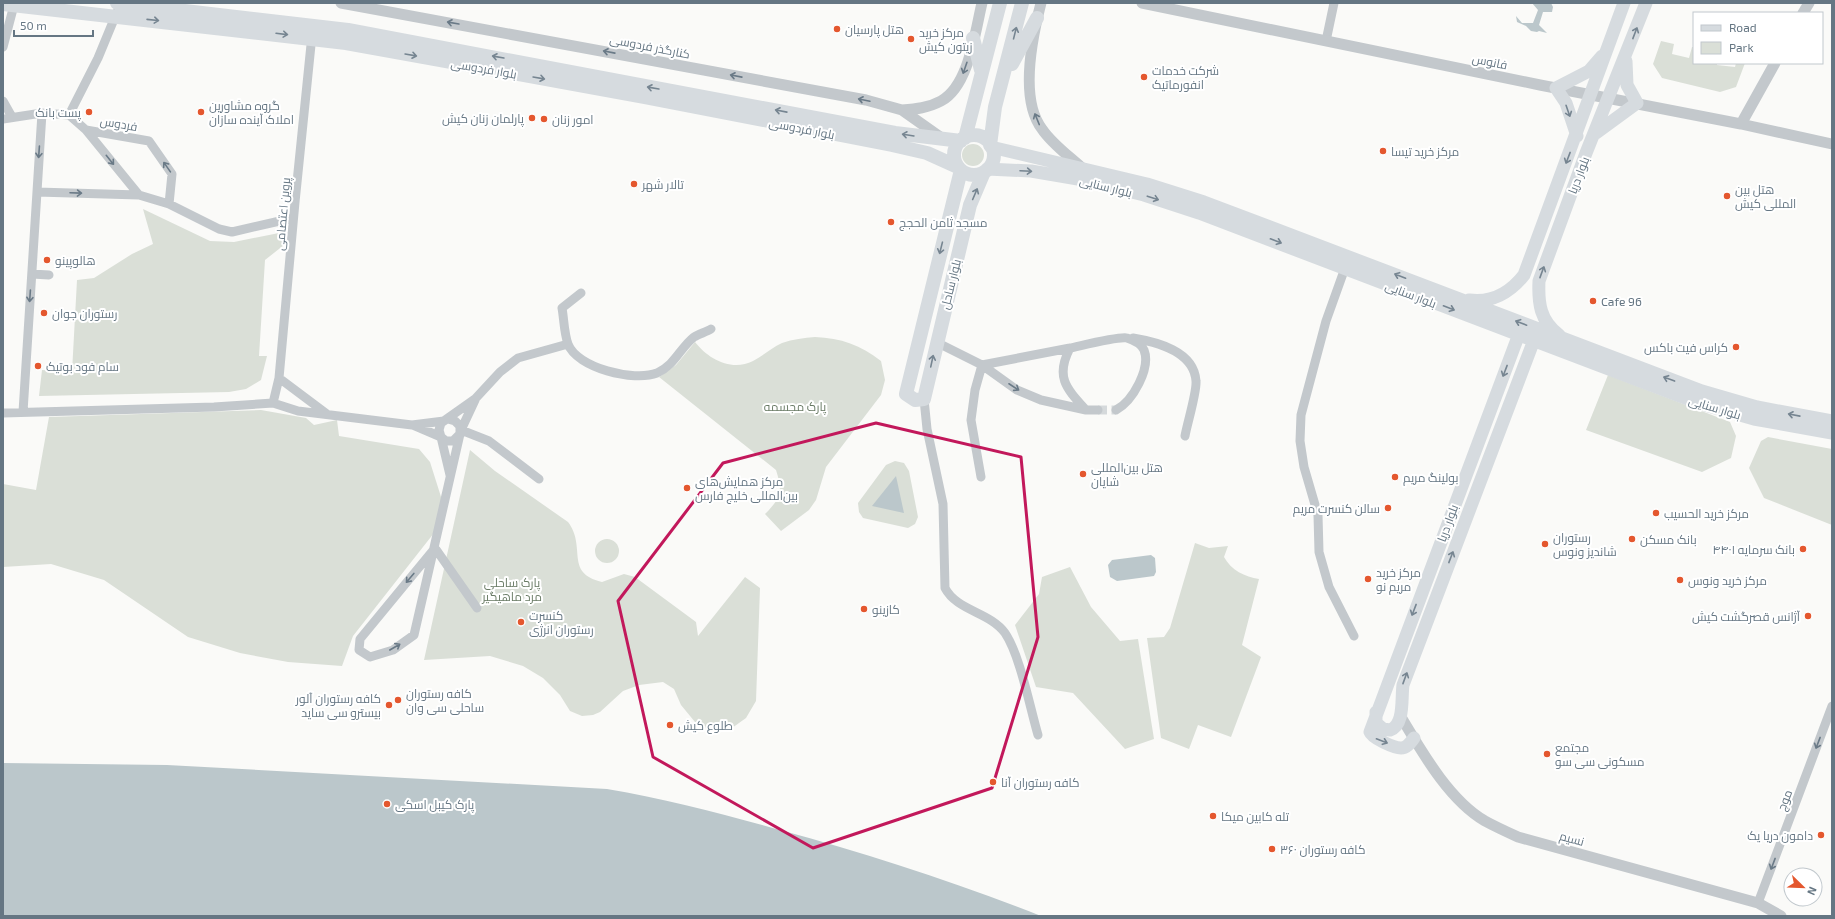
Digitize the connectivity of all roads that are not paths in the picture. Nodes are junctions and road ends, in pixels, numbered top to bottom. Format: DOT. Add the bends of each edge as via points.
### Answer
graph roads {
  1 [pos="341,3"];
  2 [pos="982,3"];
  3 [pos="1000,3"];
  4 [pos="1022,3"];
  5 [pos="1041,3"];
  6 [pos="1142,3"];
  7 [pos="1334,3"];
  8 [pos="1624,3"];
  9 [pos="1646,3"];
  10 [pos="1809,3"];
  11 [pos="8,4"];
  12 [pos="118,7"];
  13 [pos="1804,12"];
  14 [pos="1037,18"];
  15 [pos="313,32"];
  16 [pos="973,38"];
  17 [pos="1326,41"];
  18 [pos="3,47"];
  19 [pos="1607,50"];
  20 [pos="1626,57"];
  21 [pos="1774,64"];
  22 [pos="982,72"];
  23 [pos="1002,84"];
  24 [pos="1556,88"];
  25 [pos="1591,95"];
  26 [pos="1609,98"];
  27 [pos="3,101"];
  28 [pos="1637,103"];
  29 [pos="902,110"];
  30 [pos="3,111"];
  31 [pos="42,113"];
  32 [pos="69,115"];
  33 [pos="7,118"];
  34 [pos="1740,124"];
  35 [pos="86,130"];
  36 [pos="1594,134"];
  37 [pos="1577,136"];
  38 [pos="944,139"];
  39 [pos="963,139"];
  40 [pos="1832,144"];
  41 [pos="991,146"];
  42 [pos="1082,168"];
  43 [pos="959,169"];
  44 [pos="986,171"];
  45 [pos="37,192"];
  46 [pos="139,195"];
  47 [pos="169,204"];
  48 [pos="293,218"];
  49 [pos="1344,268"];
  50 [pos="32,274"];
  51 [pos="49,274"];
  52 [pos="581,293"];
  53 [pos="1458,299"];
  54 [pos="711,329"];
  55 [pos="1519,334"];
  56 [pos="1125,337"];
  57 [pos="1534,340"];
  58 [pos="1567,341"];
  59 [pos="936,342"];
  60 [pos="568,344"];
  61 [pos="1070,348"];
  62 [pos="982,365"];
  63 [pos="279,378"];
  64 [pos="476,398"];
  65 [pos="924,399"];
  66 [pos="273,404"];
  67 [pos="1086,410"];
  68 [pos="1098,410"];
  69 [pos="1116,410"];
  70 [pos="23,412"];
  71 [pos="3,413"];
  72 [pos="328,415"];
  73 [pos="446,420"];
  74 [pos="1832,421"];
  75 [pos="1485,423"];
  76 [pos="412,425"];
  77 [pos="1499,429"];
  78 [pos="460,432"];
  79 [pos="1832,433"];
  80 [pos="1185,436"];
  81 [pos="441,437"];
  82 [pos="450,476"];
  83 [pos="981,477"];
  84 [pos="539,479"];
  85 [pos="435,548"];
  86 [pos="1430,567"];
  87 [pos="1445,573"];
  88 [pos="477,608"];
  89 [pos="1354,636"];
  90 [pos="1832,706"];
  91 [pos="1376,712"];
  92 [pos="1401,717"];
  93 [pos="1038,735"];
  94 [pos="1414,738"];
  95 [pos="1758,903"];
  96 [pos="1781,916"];
  29 -- 1 [label="street, کنارگذر فردوسی, one-way" via="866,100"];
  2 -- 16 [label="street"];
  3 -- 22 [label="main road"];
  23 -- 4 [label="main road, one-way"];
  5 -- 14 [label="street"];
  6 -- 17 [label="street, فانوس"];
  7 -- 17 [label="street"];
  8 -- 19 [label="main road, بلوار دریا"];
  20 -- 9 [label="main road, بلوار دریا, one-way"];
  10 -- 13 [label="street"];
  11 -- 12 [label="main road, بلوار فردوسی"];
  11 -- 18 [label="street"];
  12 -- 15 [label="main road, بلوار فردوسی"];
  12 -- 32 [label="street" via="98,58"];
  14 -- 23 [label="main road"];
  42 -- 14 [label="street, one-way" via="1042,130 1036,119 1029,88"];
  38 -- 15 [label="main road, بلوار فردوسی, one-way" via="895,133 348,30"];
  15 -- 43 [label="main road, بلوار فردوسی, one-way" via="892,145 927,153"];
  15 -- 48 [label="street, پروین اعتصامی"];
  16 -- 22 [label="main road"];
  16 -- 29 [label="street, one-way" via="965,70 954,90 942,101 923,108"];
  17 -- 24 [label="street, فانوس"];
  19 -- 24 [label="main road" via="1589,71"];
  19 -- 25 [label="main road, بلوار دریا"];
  20 -- 26 [label="main road, بلوار دریا"];
  20 -- 28 [label="main road" via="1627,85"];
  21 -- 34 [label="street"];
  22 -- 39 [label="main road"];
  23 -- 41 [label="main road" via="995,107"];
  24 -- 25 [label="street, فانوس"];
  24 -- 37 [label="main road, one-way" via="1566,103"];
  25 -- 26 [label="street, فانوس"];
  25 -- 37 [label="main road, بلوار دریا"];
  26 -- 28 [label="street, فانوس"];
  26 -- 36 [label="main road, بلوار دریا"];
  27 -- 33 [label="street"];
  28 -- 34 [label="street, فانوس"];
  28 -- 36 [label="main road"];
  29 -- 38 [label="street, کنارگذر فردوسی"];
  30 -- 33 [label="street"];
  31 -- 32 [label="street"];
  31 -- 33 [label="street"];
  31 -- 45 [label="street, one-way"];
  32 -- 35 [label="street, فردوس"];
  34 -- 40 [label="street, فانوس"];
  35 -- 46 [label="street, فردوس, one-way"];
  47 -- 35 [label="street, فردوس, one-way" via="172,174 149,141"];
  58 -- 36 [label="main road, بلوار دریا, one-way" via="1545,321 1538,300 1538,281"];
  37 -- 53 [label="main road, بلوار دریا, one-way" via="1524,275 1516,285 1498,296 1476,301"];
  38 -- 39 [label="main road, بلوار فردوسی"];
  39 -- 41 [label="main road" via="970,136 981,137"];
  39 -- 43 [label="main road" via="954,157"];
  41 -- 42 [label="main road, بلوار سنایی"];
  41 -- 44 [label="main road" via="993,156"];
  53 -- 42 [label="main road, بلوار سنایی, one-way" via="1204,202 1147,184"];
  43 -- 44 [label="main road" via="973,175"];
  43 -- 65 [label="main road, بلوار ساحل, one-way" via="906,394 915,400"];
  44 -- 49 [label="main road, بلوار سنایی, one-way" via="1031,171 1144,195 1200,213"];
  59 -- 44 [label="main road, بلوار ساحل, one-way" via="970,205"];
  45 -- 46 [label="street, one-way"];
  45 -- 50 [label="street"];
  46 -- 47 [label="street"];
  47 -- 48 [label="street" via="220,229 232,232"];
  48 -- 63 [label="street, پروین اعتصامی"];
  49 -- 55 [label="main road, بلوار سنایی, one-way"];
  49 -- 89 [label="street" via="1326,322 1301,415 1300,441 1304,467 1318,515 1320,552 1329,587"];
  50 -- 51 [label="street"];
  50 -- 70 [label="street, one-way"];
  52 -- 60 [label="street" via="562,308"];
  58 -- 53 [label="main road, بلوار سنایی, one-way"];
  54 -- 60 [label="street" via="694,337 671,364 657,373 641,376 605,371 574,353"];
  55 -- 57 [label="main road, بلوار سنایی"];
  55 -- 75 [label="main road, بلوار دریا, one-way"];
  56 -- 61 [label="street"];
  56 -- 69 [label="street" via="1139,343 1144,350 1145,362 1138,388 1130,399"];
  56 -- 80 [label="street" via="1151,341 1173,349 1191,365 1196,382"];
  57 -- 77 [label="main road, بلوار دریا"];
  57 -- 79 [label="main road, بلوار سنایی" via="1698,403 1754,419"];
  74 -- 58 [label="main road, بلوار سنایی, one-way" via="1757,407 1709,393"];
  59 -- 62 [label="street"];
  65 -- 59 [label="main road, بلوار ساحل, one-way"];
  60 -- 64 [label="street" via="518,358 500,372"];
  61 -- 62 [label="street"];
  61 -- 67 [label="street" via="1063,362 1062,372 1073,396"];
  62 -- 67 [label="street, one-way" via="1017,390 1041,400"];
  62 -- 83 [label="street" via="971,420"];
  63 -- 66 [label="street, پروین اعتصامی"];
  63 -- 72 [label="street"];
  64 -- 73 [label="street"];
  64 -- 78 [label="street"];
  65 -- 93 [label="street" via="927,429 943,504 945,588 958,603 988,618 1005,633 1015,655"];
  66 -- 70 [label="street"];
  66 -- 72 [label="street"];
  67 -- 68 [label="street"];
  70 -- 71 [label="street"];
  72 -- 76 [label="street"];
  73 -- 76 [label="street"];
  73 -- 78 [label="street" via="455,421"];
  73 -- 81 [label="street" via="439,427"];
  75 -- 77 [label="main road"];
  75 -- 86 [label="main road, بلوار دریا"];
  76 -- 81 [label="street"];
  87 -- 77 [label="main road, بلوار دریا, one-way"];
  78 -- 81 [label="street" via="456,439 450,442"];
  78 -- 82 [label="street"];
  78 -- 84 [label="street" via="489,441"];
  81 -- 82 [label="street"];
  82 -- 85 [label="street"];
  85 -- 85 [label="street, one-way" via="360,639 359,650 370,657 393,650 414,635"];
  85 -- 88 [label="street"];
  86 -- 87 [label="main road"];
  86 -- 91 [label="main road, بلوار دریا, one-way"];
  92 -- 87 [label="main road, بلوار دریا, one-way" via="1402,685"];
  90 -- 95 [label="street, موج, one-way"];
  91 -- 92 [label="main road" via="1376,723 1383,729 1394,729"];
  91 -- 94 [label="main road, بلوار دریا, one-way" via="1370,732 1375,738 1400,748 1407,747"];
  92 -- 94 [label="street, نسیم"];
  94 -- 95 [label="street, نسیم" via="1462,804 1485,821 1518,837"];
  95 -- 96 [label="street, نسیم"];
}
